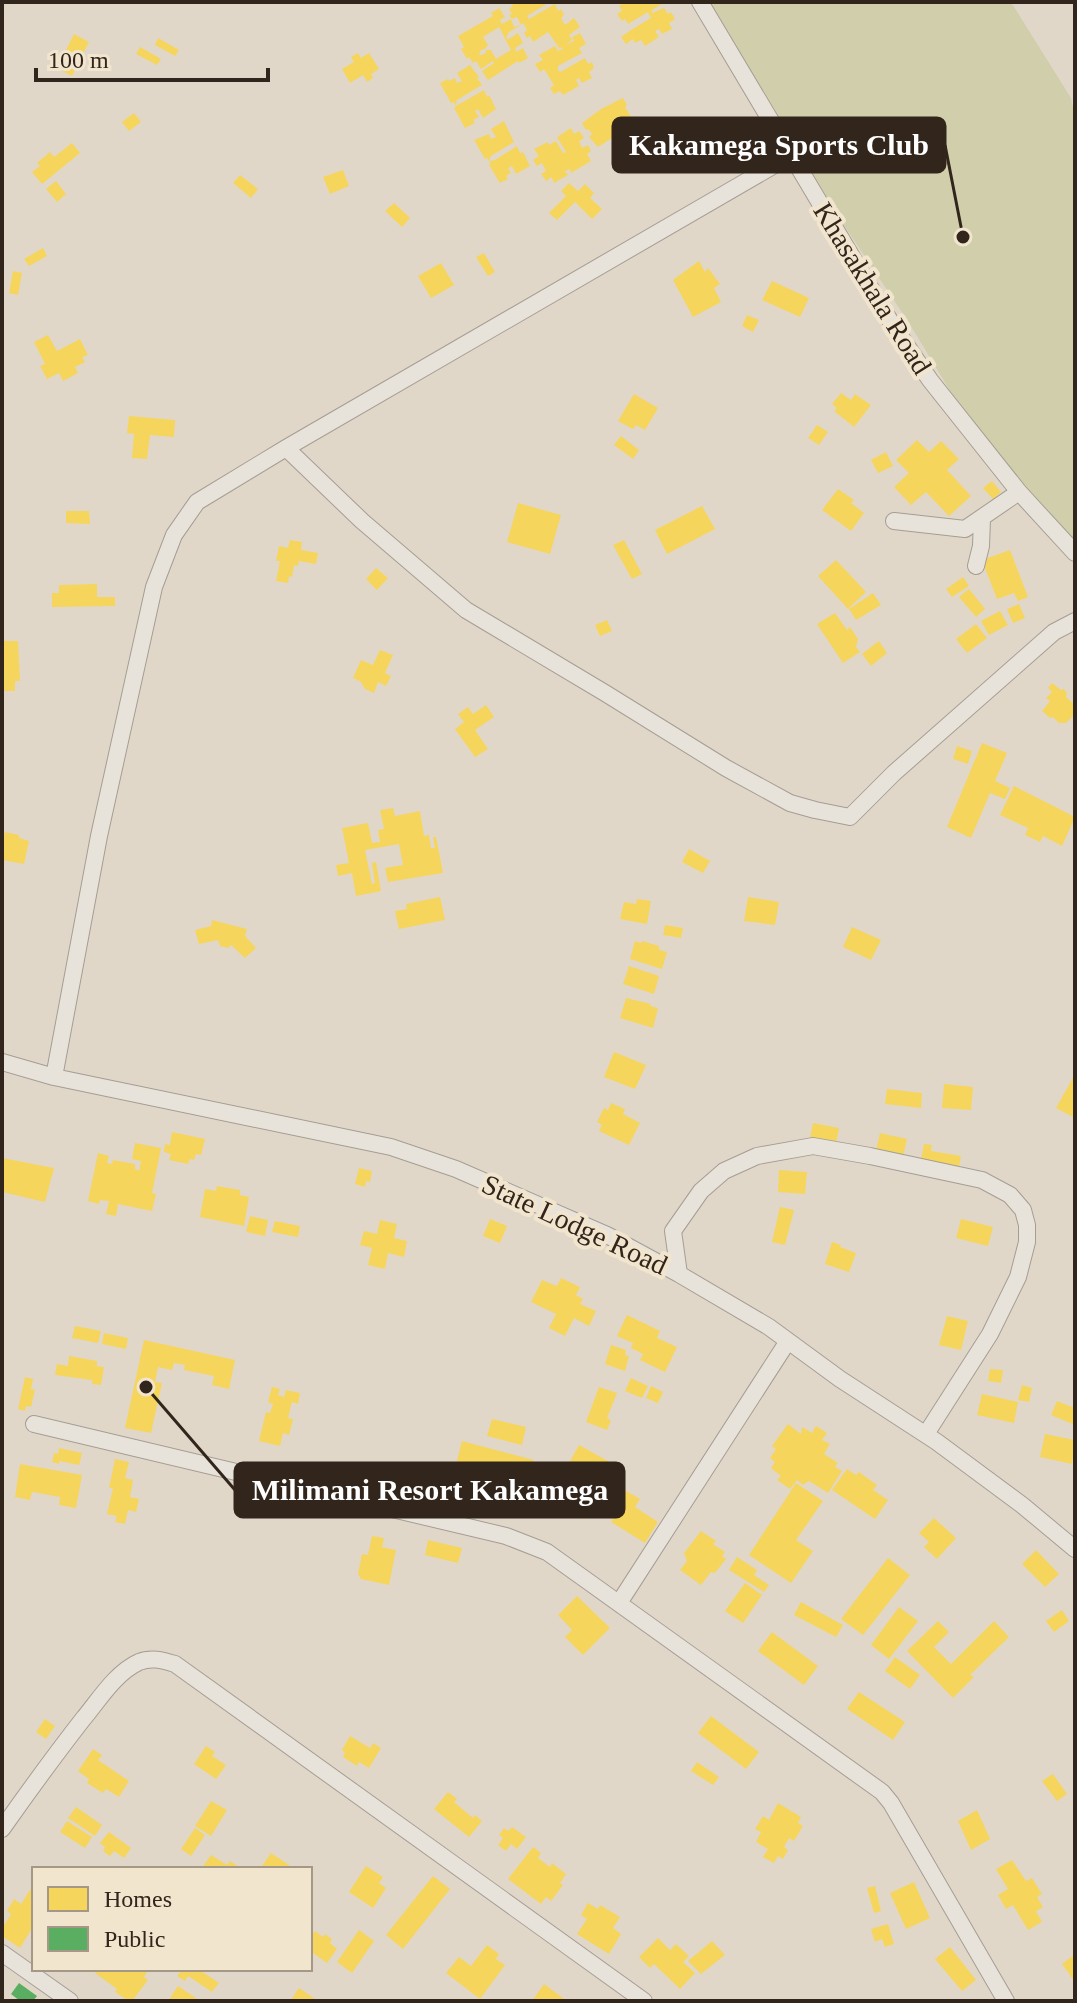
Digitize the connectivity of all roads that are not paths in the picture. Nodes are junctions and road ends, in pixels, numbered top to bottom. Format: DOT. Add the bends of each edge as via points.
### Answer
graph roads {
  1 [pos="700,2"];
  2 [pos="790,156"];
  3 [pos="286,448"];
  4 [pos="1019,492"];
  5 [pos="982,519"];
  6 [pos="894,521"];
  7 [pos="1075,553"];
  8 [pos="976,566"];
  9 [pos="1075,621"];
  10 [pos="2,1062"];
  11 [pos="54,1077"];
  12 [pos="679,1274"];
  13 [pos="788,1341"];
  14 [pos="34,1424"];
  15 [pos="926,1434"];
  16 [pos="1075,1549"];
  17 [pos="619,1603"];
  18 [pos="2,1829"];
  19 [pos="2,1953"];
  20 [pos="70,2001"];
  21 [pos="644,2001"];
  22 [pos="1006,2001"];
  1 -- 2 [label="street, Khasakhala Road"];
  2 -- 3 [label="street"];
  2 -- 4 [label="street, Khasakhala Road" via="922,369"];
  3 -- 9 [label="street" via="466,610 726,768 790,803 815,810 850,817 1054,632"];
  3 -- 11 [label="street" via="197,502 174,535 154,587 99,836"];
  4 -- 5 [label="street"];
  4 -- 7 [label="street, Khasakhala Road"];
  5 -- 6 [label="street" via="965,529"];
  5 -- 8 [label="street"];
  10 -- 11 [label="street, State Lodge Road"];
  11 -- 12 [label="street, State Lodge Road" via="391,1147 525,1198"];
  12 -- 13 [label="street, State Lodge Road"];
  12 -- 15 [label="street" via="673,1231 701,1191 724,1171 757,1156 813,1146 982,1180 1010,1195 1027,1225 1018,1277 990,1334"];
  13 -- 15 [label="street, State Lodge Road"];
  13 -- 17 [label="street"];
  14 -- 17 [label="street" via="506,1536 547,1552"];
  15 -- 16 [label="street, State Lodge Road"];
  17 -- 22 [label="street" via="882,1792"];
  18 -- 21 [label="street" via="109,1687 129,1668 158,1659 175,1664"];
  19 -- 20 [label="street"];
}
